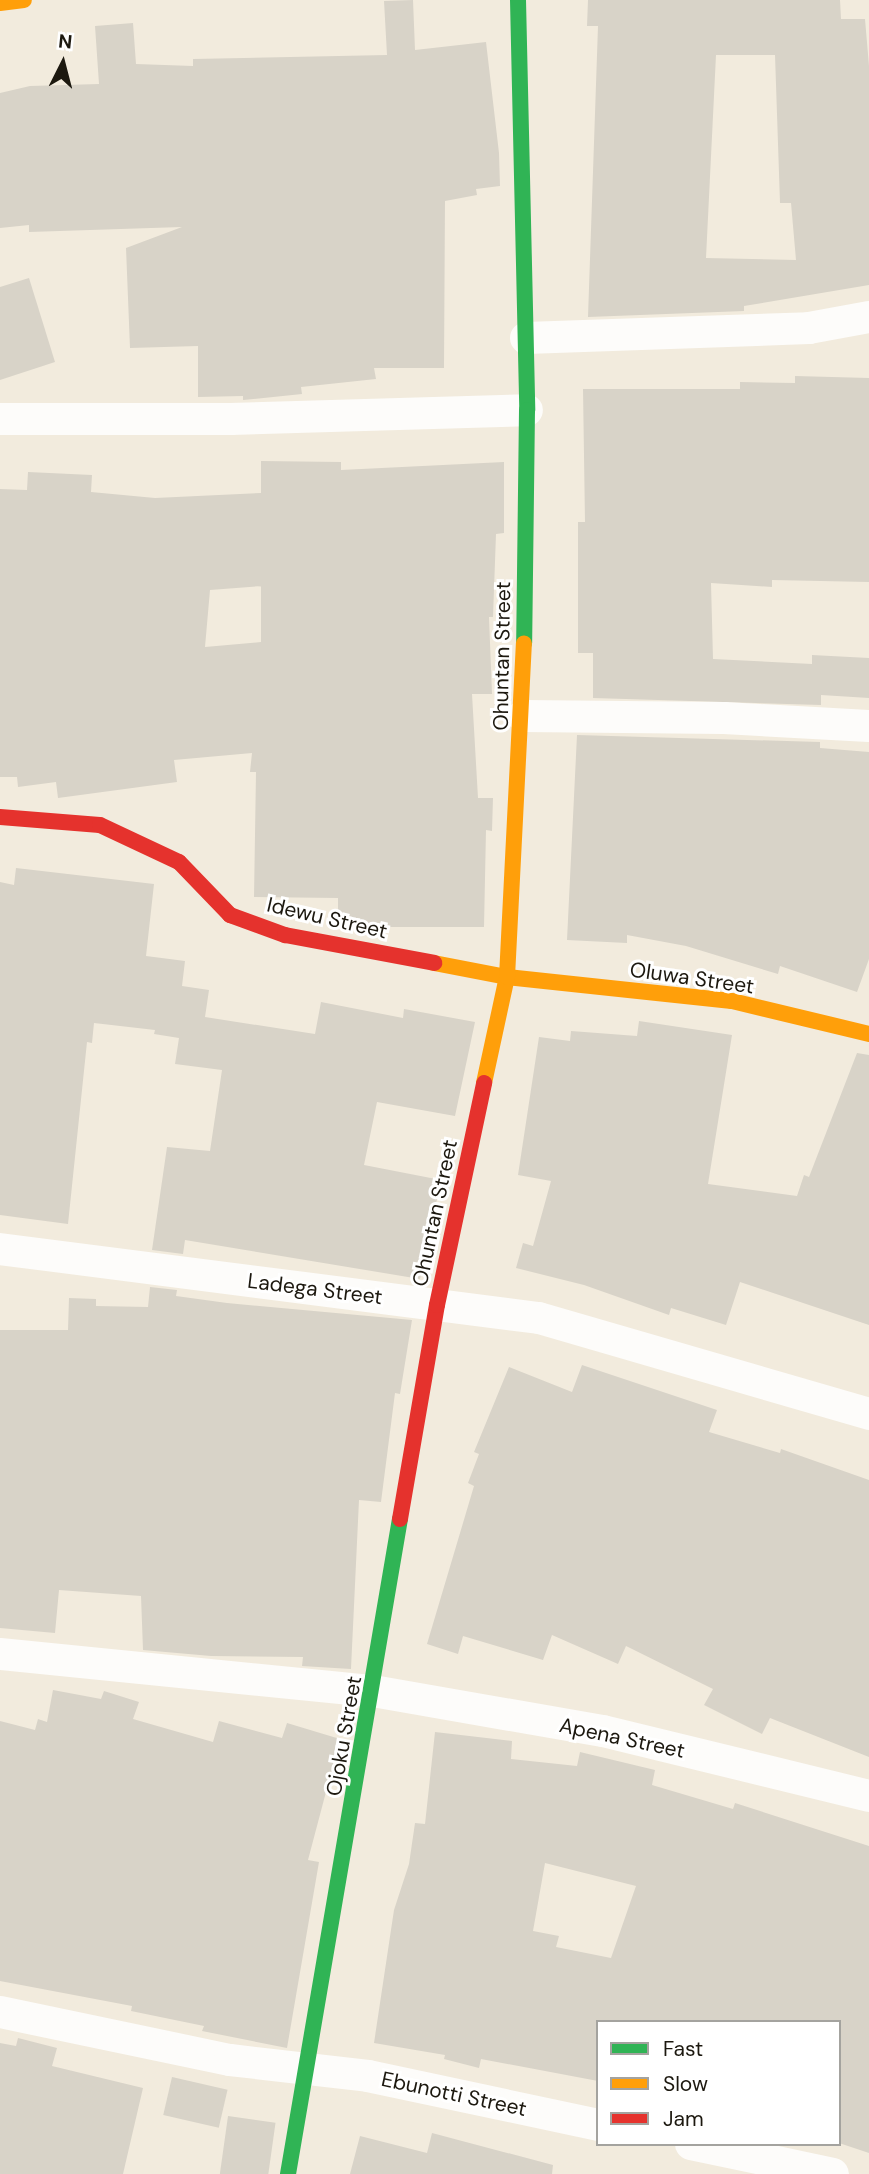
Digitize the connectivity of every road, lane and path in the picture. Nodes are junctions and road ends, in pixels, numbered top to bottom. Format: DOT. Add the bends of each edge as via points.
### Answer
graph roads {
  1 [pos="24,0"];
  2 [pos="518,0"];
  3 [pos="0,3"];
  4 [pos="869,317"];
  5 [pos="526,338"];
  6 [pos="527,410"];
  7 [pos="0,419"];
  8 [pos="523,716"];
  9 [pos="869,726"];
  10 [pos="0,817"];
  11 [pos="507,977"];
  12 [pos="869,1034"];
  13 [pos="0,1249"];
  14 [pos="437,1305"];
  15 [pos="869,1414"];
  16 [pos="0,1654"];
  17 [pos="373,1691"];
  18 [pos="869,1796"];
  19 [pos="0,2012"];
  20 [pos="309,2070"];
  21 [pos="596,2125"];
  22 [pos="700,2146"];
  23 [pos="288,2174"];
  24 [pos="833,2174"];
  1 -- 3 [label="street"];
  2 -- 5 [label="street, Ohuntan Street"];
  4 -- 5 [label="street" via="809,328"];
  5 -- 6 [label="street, Ohuntan Street"];
  6 -- 7 [label="street" via="231,419"];
  6 -- 8 [label="street, Ohuntan Street"];
  8 -- 9 [label="street" via="724,718"];
  8 -- 11 [label="street, Ohuntan Street"];
  10 -- 11 [label="street, Idewu Street" via="100,825 179,862 230,915 285,935"];
  11 -- 12 [label="street, Oluwa Street" via="732,1002"];
  11 -- 14 [label="street, Ohuntan Street"];
  13 -- 14 [label="street, Ladega Street"];
  14 -- 15 [label="street, Ladega Street" via="538,1318"];
  14 -- 17 [label="street, Ojoku Street"];
  16 -- 17 [label="street, Apena Street"];
  17 -- 18 [label="street, Apena Street" via="603,1731"];
  17 -- 20 [label="street, Ojoku Street"];
  19 -- 20 [label="street, Ebunotti Street" via="230,2060"];
  20 -- 21 [label="street, Ebunotti Street" via="368,2076"];
  20 -- 23 [label="street, Ojoku Street"];
  22 -- 24 [label="street"];
}
